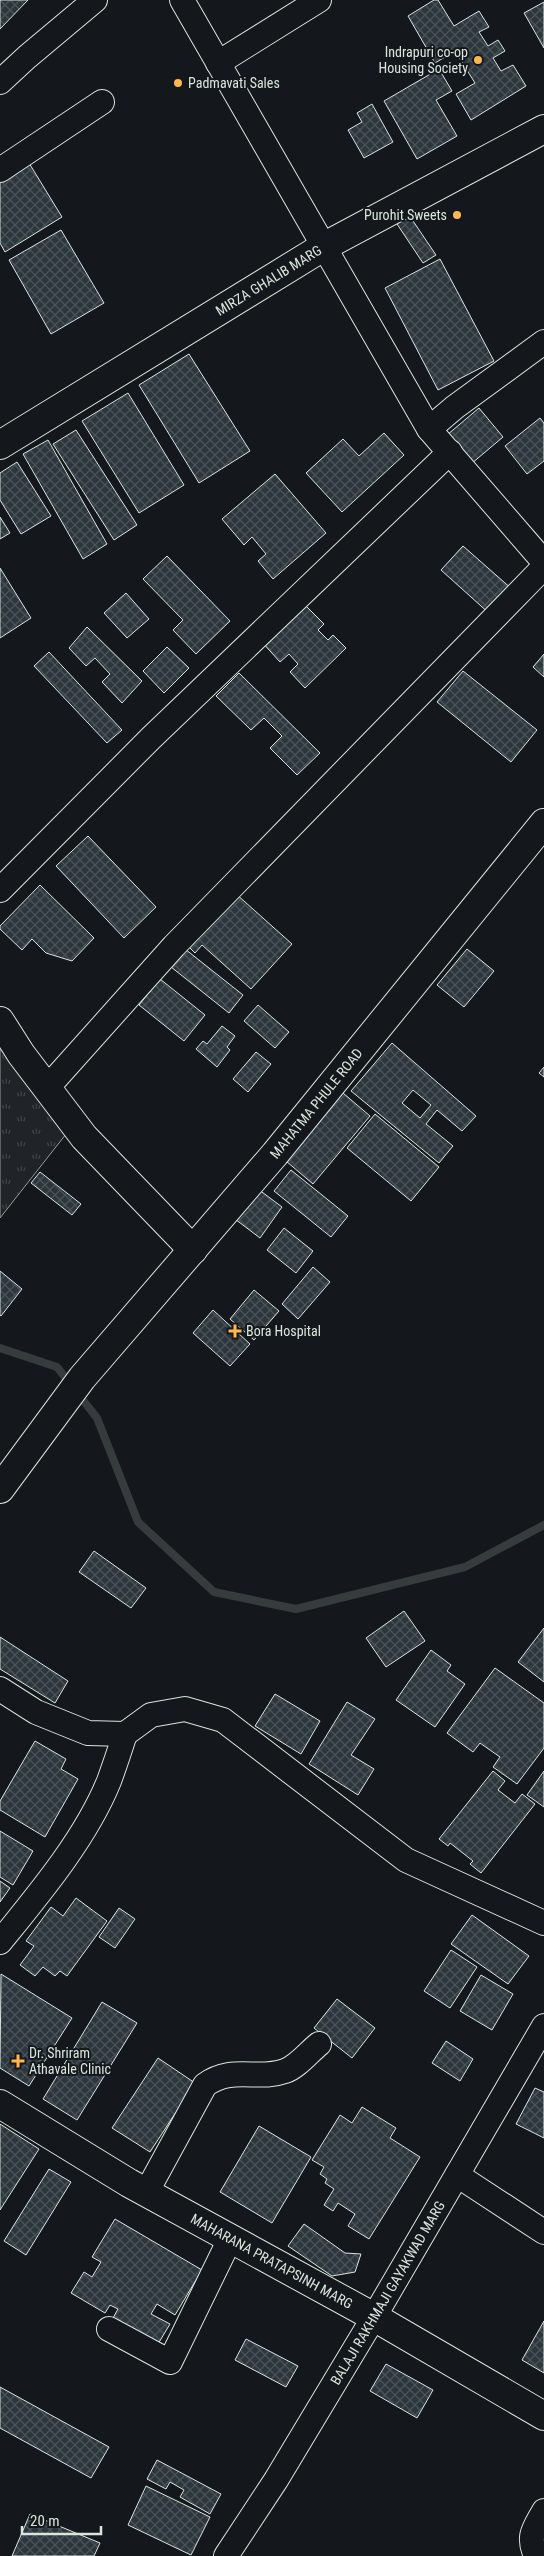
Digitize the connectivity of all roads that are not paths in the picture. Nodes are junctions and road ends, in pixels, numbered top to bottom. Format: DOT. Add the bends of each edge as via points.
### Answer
graph roads {
  1 [pos="95,0"];
  2 [pos="182,0"];
  3 [pos="319,0"];
  4 [pos="218,63"];
  5 [pos="0,82"];
  6 [pos="102,102"];
  7 [pos="544,129"];
  8 [pos="0,170"];
  9 [pos="323,247"];
  10 [pos="544,342"];
  11 [pos="429,429"];
  12 [pos="0,445"];
  13 [pos="450,452"];
  14 [pos="544,562"];
  15 [pos="544,567"];
  16 [pos="540,837"];
  17 [pos="0,890"];
  18 [pos="0,1020"];
  19 [pos="47,1088"];
  20 [pos="192,1250"];
  21 [pos="0,1489"];
  22 [pos="0,1689"];
  23 [pos="125,1734"];
  24 [pos="544,1923"];
  25 [pos="0,1942"];
  26 [pos="544,2026"];
  27 [pos="319,2044"];
  28 [pos="0,2104"];
  29 [pos="457,2176"];
  30 [pos="146,2193"];
  31 [pos="544,2232"];
  32 [pos="230,2239"];
  33 [pos="374,2317"];
  34 [pos="109,2329"];
  35 [pos="544,2416"];
  36 [pos="544,2511"];
  37 [pos="226,2556"];
  38 [pos="536,2556"];
  1 -- 5 [label="street"];
  2 -- 4 [label="street"];
  3 -- 4 [label="street"];
  4 -- 9 [label="street"];
  6 -- 8 [label="street"];
  7 -- 9 [label="street, MIRZA GHALIB MARG"];
  9 -- 11 [label="street"];
  9 -- 12 [label="street, MIRZA GHALIB MARG"];
  10 -- 11 [label="street" via="455,406"];
  11 -- 13 [label="street"];
  13 -- 14 [label="street"];
  13 -- 17 [label="street" via="151,738"];
  15 -- 19 [label="street" via="174,946"];
  16 -- 20 [label="street, MAHATMA PHULE ROAD"];
  18 -- 19 [label="street"];
  19 -- 20 [label="street" via="84,1137"];
  20 -- 21 [label="street, MAHATMA PHULE ROAD" via="82,1378"];
  22 -- 23 [label="street" via="36,1712 88,1733"];
  23 -- 24 [label="street" via="151,1715 185,1709 224,1720 406,1860"];
  23 -- 25 [label="street" via="108,1782 76,1840 46,1885"];
  26 -- 29 [label="street, BALAJI RAKHMAJI GAYAKWAD MARG"];
  27 -- 30 [label="street" via="288,2070 263,2075 217,2076 205,2084"];
  28 -- 30 [label="street, MAHARANA PRATAPSINH MARG"];
  29 -- 31 [label="street"];
  29 -- 33 [label="street, BALAJI RAKHMAJI GAYAKWAD MARG"];
  30 -- 32 [label="street, MAHARANA PRATAPSINH MARG"];
  32 -- 33 [label="street, MAHARANA PRATAPSINH MARG"];
  32 -- 34 [label="street" via="170,2362"];
  33 -- 35 [label="street, MAHARANA PRATAPSINH MARG"];
  33 -- 37 [label="street, BALAJI RAKHMAJI GAYAKWAD MARG"];
  36 -- 38 [label="street" via="531,2532 531,2545"];
}
